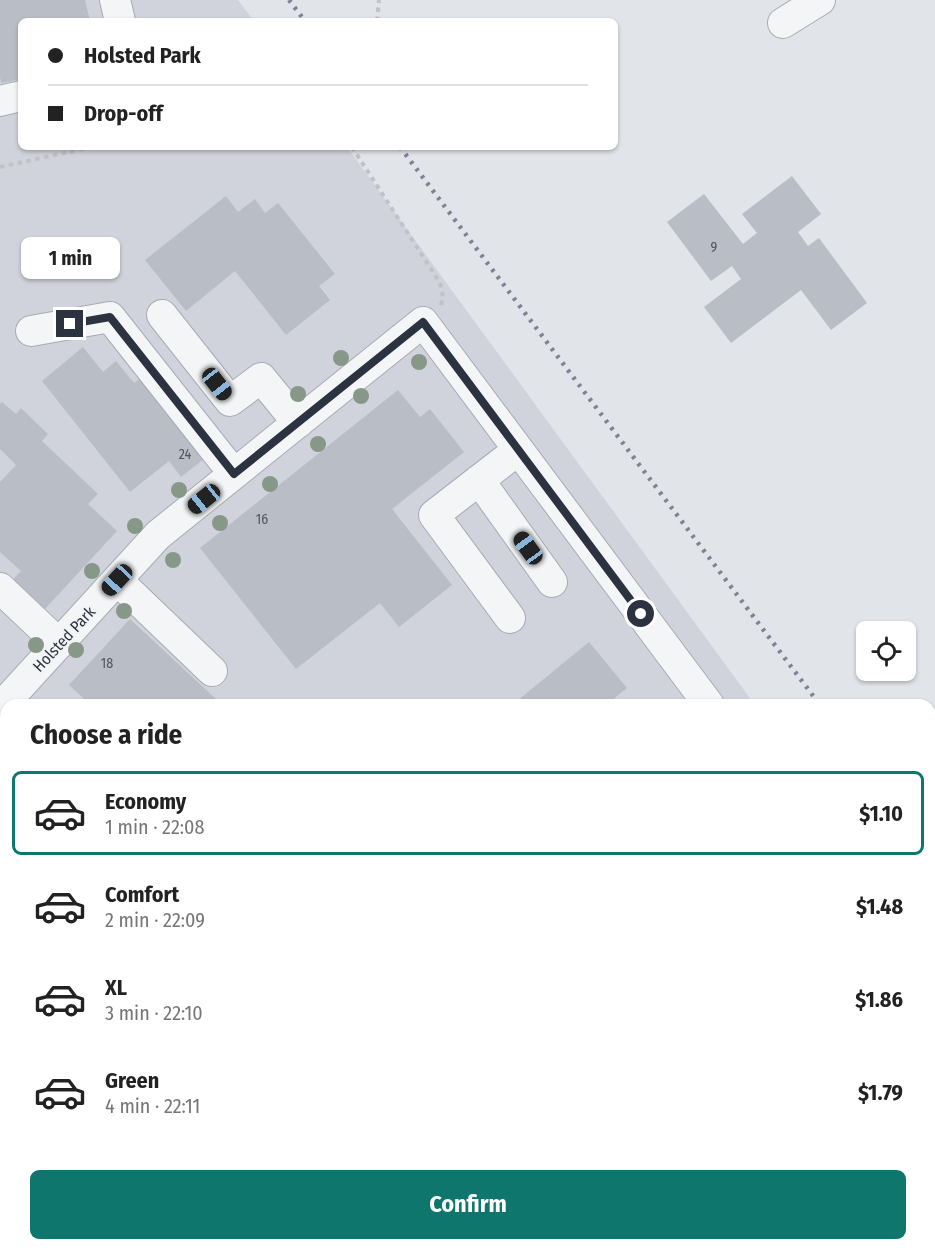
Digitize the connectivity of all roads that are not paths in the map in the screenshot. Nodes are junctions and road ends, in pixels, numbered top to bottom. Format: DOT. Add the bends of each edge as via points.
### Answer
graph roads {
  1 [pos="115,0"];
  2 [pos="820,0"];
  3 [pos="119,18"];
  4 [pos="783,23"];
  5 [pos="18,97"];
  6 [pos="0,101"];
  7 [pos="162,315"];
  8 [pos="31,331"];
  9 [pos="298,423"];
  10 [pos="518,450"];
  11 [pos="234,474"];
  12 [pos="479,480"];
  13 [pos="117,580"];
  14 [pos="552,582"];
  15 [pos="0,588"];
  16 [pos="510,618"];
  17 [pos="59,644"];
  18 [pos="212,671"];
  19 [pos="8,699"];
  20 [pos="705,699"];
  1 -- 3 [label="street"];
  2 -- 4 [label="street"];
  5 -- 6 [label="street"];
  7 -- 9 [label="street" via="230,402 261,378"];
  8 -- 11 [label="street" via="110,317"];
  9 -- 10 [label="street, Holsted Park" via="423,322"];
  9 -- 11 [label="street, Holsted Park"];
  10 -- 12 [label="street"];
  10 -- 20 [label="street"];
  11 -- 13 [label="street, Holsted Park" via="159,535"];
  12 -- 14 [label="street"];
  12 -- 16 [label="street" via="434,515"];
  13 -- 17 [label="street, Holsted Park"];
  13 -- 18 [label="street"];
  15 -- 17 [label="street"];
  17 -- 19 [label="street, Holsted Park"];
}
